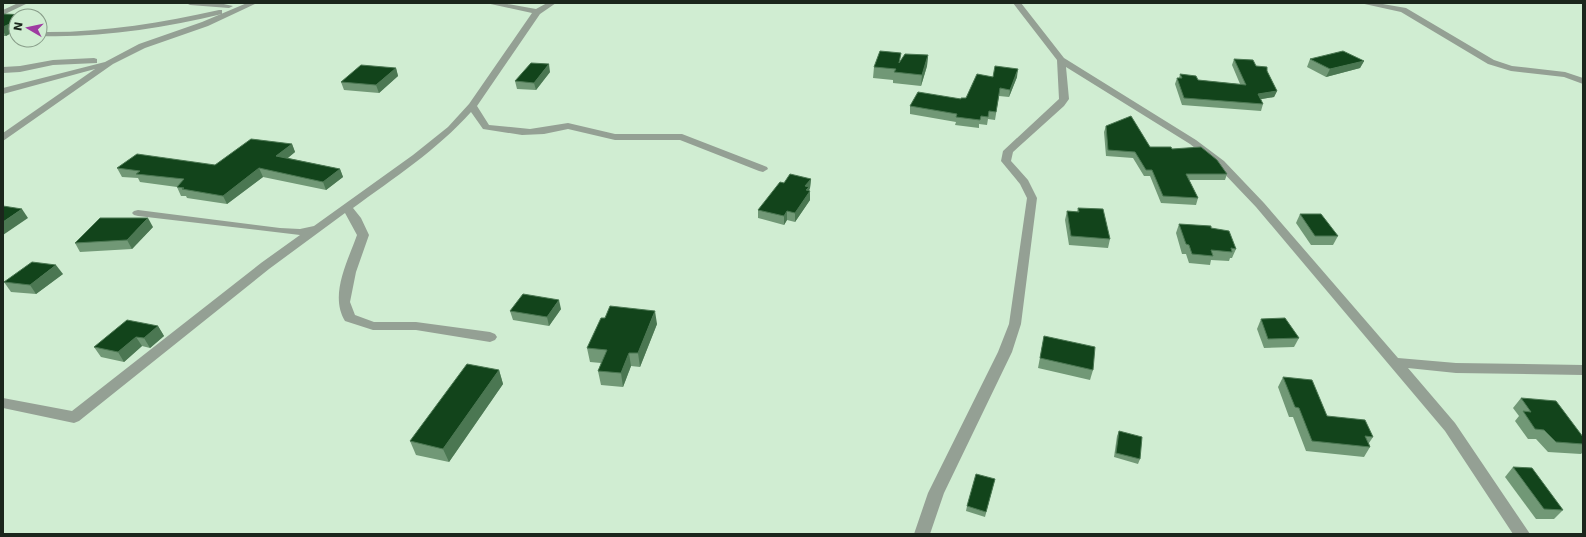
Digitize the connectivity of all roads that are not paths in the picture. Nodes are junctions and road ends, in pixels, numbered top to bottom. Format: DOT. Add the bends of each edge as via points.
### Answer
graph roads {
  1 [pos="24,3"];
  2 [pos="190,3"];
  3 [pos="252,3"];
  4 [pos="490,3"];
  5 [pos="552,3"];
  6 [pos="1017,3"];
  7 [pos="1364,3"];
  8 [pos="240,7"];
  9 [pos="537,12"];
  10 [pos="3,13"];
  11 [pos="48,34"];
  12 [pos="1061,60"];
  13 [pos="110,62"];
  14 [pos="3,70"];
  15 [pos="1583,81"];
  16 [pos="3,91"];
  17 [pos="472,106"];
  18 [pos="3,138"];
  19 [pos="763,169"];
  20 [pos="346,207"];
  21 [pos="138,213"];
  22 [pos="318,228"];
  23 [pos="490,337"];
  24 [pos="1394,362"];
  25 [pos="1583,370"];
  26 [pos="3,403"];
  27 [pos="922,534"];
  28 [pos="1522,534"];
  1 -- 10 [label="street"];
  2 -- 8 [label="street"];
  3 -- 8 [label="street"];
  4 -- 9 [label="street"];
  5 -- 9 [label="street"];
  6 -- 12 [label="street"];
  7 -- 15 [label="street" via="1408,12 1491,62 1511,68 1565,75"];
  8 -- 11 [label="street" via="116,32"];
  8 -- 13 [label="street" via="205,24 142,46"];
  9 -- 17 [label="street"];
  12 -- 24 [label="street" via="1193,142 1220,163 1260,205"];
  12 -- 27 [label="street" via="1064,99 1008,151 1006,161 1023,179 1032,198 1015,324 1005,352 936,493"];
  13 -- 14 [label="street" via="64,61"];
  13 -- 16 [label="street"];
  13 -- 18 [label="street"];
  17 -- 19 [label="street" via="486,127 502,131 525,132 575,126 614,136 682,137"];
  17 -- 20 [label="street" via="451,129 417,157"];
  20 -- 22 [label="street"];
  20 -- 23 [label="street" via="363,235 350,272 344,302 350,318 373,326 416,326"];
  21 -- 22 [label="street" via="280,231 300,232"];
  22 -- 26 [label="street" via="265,266 74,417"];
  24 -- 25 [label="street" via="1456,368"];
  24 -- 28 [label="street" via="1450,427"];
}
